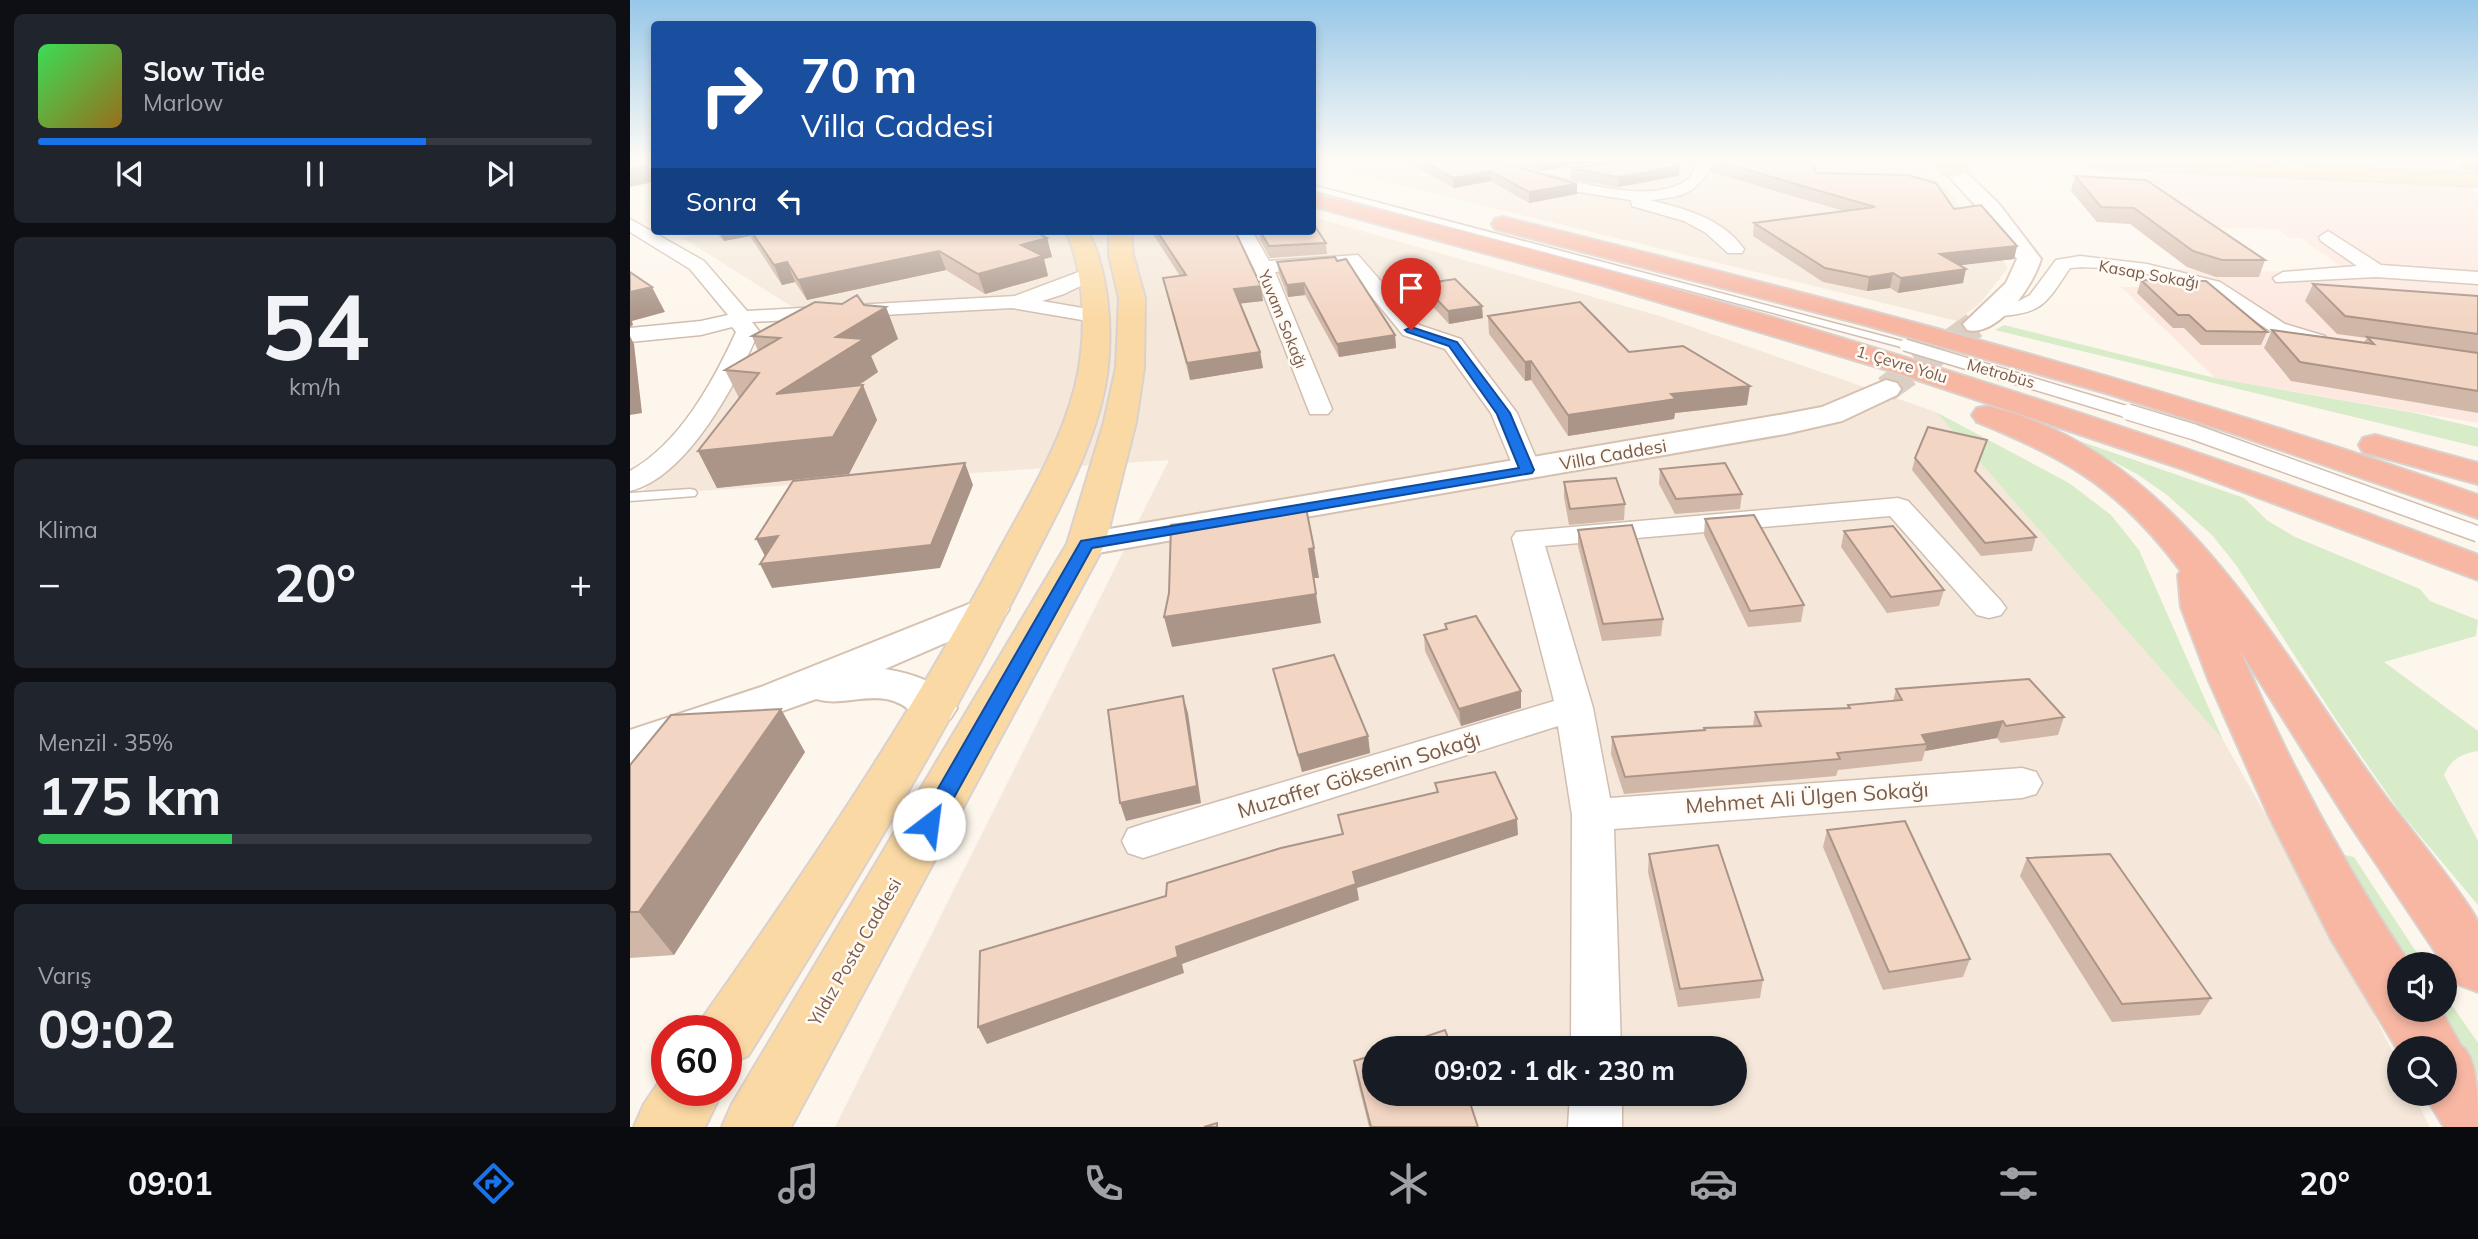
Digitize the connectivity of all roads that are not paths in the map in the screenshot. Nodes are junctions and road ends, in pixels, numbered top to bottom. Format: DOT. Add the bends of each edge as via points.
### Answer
graph roads {
  1 [pos="1362,214"];
  2 [pos="1412,214"];
  3 [pos="1461,214"];
  4 [pos="1677,214"];
  5 [pos="1994,214"];
  6 [pos="630,224"];
  7 [pos="666,235"];
  8 [pos="1079,235"];
  9 [pos="1120,235"];
  10 [pos="1245,235"];
  11 [pos="2329,237"];
  12 [pos="652,238"];
  13 [pos="1735,249"];
  14 [pos="1263,267"];
  15 [pos="1559,267"];
  16 [pos="2376,271"];
  17 [pos="1092,273"];
  18 [pos="2283,278"];
  19 [pos="2478,278"];
  20 [pos="1012,302"];
  21 [pos="1832,307"];
  22 [pos="1094,316"];
  23 [pos="1984,317"];
  24 [pos="745,325"];
  25 [pos="630,335"];
  26 [pos="2333,343"];
  27 [pos="1886,389"];
  28 [pos="1318,409"];
  29 [pos="2327,431"];
  30 [pos="2478,461"];
  31 [pos="1527,470"];
  32 [pos="2478,474"];
  33 [pos="1056,479"];
  34 [pos="630,483"];
  35 [pos="690,493"];
  36 [pos="630,497"];
  37 [pos="2478,507"];
  38 [pos="2478,534"];
  39 [pos="1086,544"];
  40 [pos="2478,568"];
  41 [pos="2198,569"];
  42 [pos="1989,608"];
  43 [pos="989,609"];
  44 [pos="776,698"];
  45 [pos="934,708"];
  46 [pos="1574,708"];
  47 [pos="630,748"];
  48 [pos="2022,783"];
  49 [pos="1593,815"];
  50 [pos="1143,841"];
  51 [pos="2478,966"];
  52 [pos="2387,979"];
  53 [pos="739,1015"];
  54 [pos="1596,1036"];
  55 [pos="2457,1089"];
  56 [pos="681,1106"];
  57 [pos="1596,1106"];
  58 [pos="2478,1122"];
  59 [pos="667,1127"];
  60 [pos="755,1127"];
  61 [pos="1595,1127"];
  1 -- 15 [label="highway, 1. Çevre Yolu"];
  2 -- 38 [label="lane, Metrobüs, bridge" via="1905,345 2194,432"];
  3 -- 21 [label="highway, 1. Çevre Yolu"];
  4 -- 13 [label="street" via="1716,228"];
  5 -- 23 [label="main road" via="2029,260 2025,276"];
  6 -- 12 [label="street"];
  7 -- 12 [label="street"];
  8 -- 17 [label="main road"];
  9 -- 39 [label="main road, Yıldız Posta Caddesi" via="1132,298 1130,368"];
  10 -- 14 [label="street, Yuvam Sokağı"];
  11 -- 16 [label="street"];
  12 -- 24 [label="street" via="697,265"];
  14 -- 28 [label="street, Yuvam Sokağı"];
  14 -- 31 [label="street" via="1351,259 1411,330 1453,344 1504,413"];
  15 -- 40 [label="highway, 1. Çevre Yolu" via="1993,392 2239,475"];
  15 -- 41 [label="highway" via="1629,297 1930,393 2044,438 2118,481 2168,528"];
  16 -- 18 [label="street"];
  16 -- 19 [label="street"];
  17 -- 20 [label="street" via="1057,290"];
  17 -- 22 [label="main road"];
  20 -- 22 [label="street"];
  20 -- 24 [label="street" via="810,314"];
  21 -- 29 [label="highway" via="1995,339"];
  21 -- 37 [label="highway, 1. Çevre Yolu" via="2151,395"];
  22 -- 33 [label="main road" via="1091,386"];
  23 -- 26 [label="street, Kasap Sokağı" via="2030,304 2050,290 2059,266 2066,262 2142,269 2222,289 2279,332"];
  24 -- 25 [label="street"];
  24 -- 34 [label="street" via="740,352 694,424 648,475"];
  27 -- 31 [label="main road, Villa Caddesi" via="1831,414"];
  29 -- 30 [label="highway"];
  29 -- 32 [label="highway"];
  31 -- 39 [label="main road, Villa Caddesi"];
  33 -- 39 [label="main road" via="1056,523"];
  33 -- 43 [label="main road"];
  35 -- 36 [label="lane"];
  39 -- 43 [label="main road" via="1045,581"];
  39 -- 60 [label="main road, Yıldız Posta Caddesi"];
  41 -- 51 [label="highway" via="2266,655"];
  41 -- 52 [label="highway" via="2201,607 2231,681 2293,814"];
  42 -- 46 [label="street" via="1898,507 1527,538"];
  43 -- 44 [label="main road"];
  43 -- 45 [label="main road"];
  44 -- 45 [label="main road" via="840,686 890,684 919,693"];
  44 -- 47 [label="main road"];
  45 -- 53 [label="main road"];
  46 -- 49 [label="street"];
  46 -- 50 [label="street, Muzaffer Göksenin Sokağı"];
  48 -- 49 [label="street, Mehmet Ali Ülgen Sokağı"];
  49 -- 54 [label="street"];
  55 -- 58 [label="highway"];
  56 -- 59 [label="main road"];
  57 -- 61 [label="street"];
}
